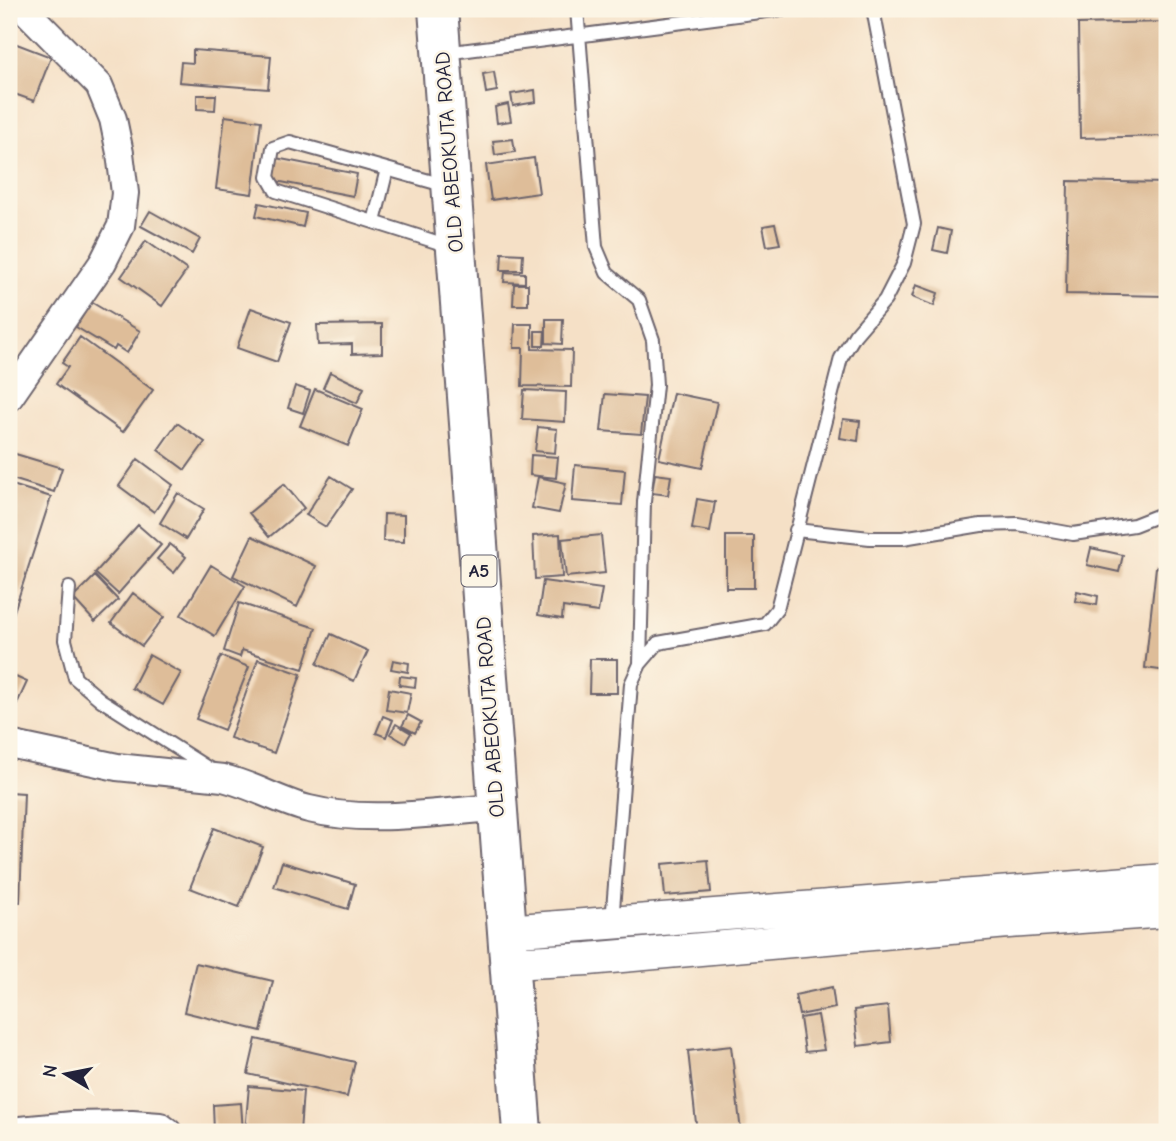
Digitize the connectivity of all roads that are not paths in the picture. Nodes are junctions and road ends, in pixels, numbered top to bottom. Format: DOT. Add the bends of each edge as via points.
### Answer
graph roads {
  1 [pos="24,9"];
  2 [pos="438,9"];
  3 [pos="578,9"];
  4 [pos="783,9"];
  5 [pos="873,9"];
  6 [pos="581,36"];
  7 [pos="442,53"];
  8 [pos="387,169"];
  9 [pos="452,187"];
  10 [pos="374,222"];
  11 [pos="456,248"];
  12 [pos="9,398"];
  13 [pos="1167,512"];
  14 [pos="796,530"];
  15 [pos="69,588"];
  16 [pos="640,664"];
  17 [pos="9,744"];
  18 [pos="223,778"];
  19 [pos="496,808"];
  20 [pos="1167,880"];
  21 [pos="1167,911"];
  22 [pos="612,923"];
  23 [pos="507,947"];
  24 [pos="9,1131"];
  25 [pos="168,1132"];
  26 [pos="522,1132"];
  1 -- 12 [label="street" via="99,85 113,119 125,193 121,226 103,262"];
  2 -- 7 [label="highway, OLD ABEOKUTA ROAD / A5"];
  3 -- 6 [label="lane"];
  4 -- 6 [label="lane"];
  5 -- 14 [label="lane" via="914,224 904,263 885,300 841,358"];
  6 -- 7 [label="lane"];
  6 -- 16 [label="lane" via="596,247 607,273 639,300 653,340 656,385 644,502"];
  7 -- 9 [label="highway, OLD ABEOKUTA ROAD / A5"];
  8 -- 9 [label="lane"];
  8 -- 10 [label="lane"];
  8 -- 10 [label="lane" via="290,142 273,148 269,162 268,177 276,191"];
  9 -- 11 [label="highway, OLD ABEOKUTA ROAD / A5"];
  10 -- 11 [label="lane"];
  11 -- 19 [label="highway, OLD ABEOKUTA ROAD / A5"];
  13 -- 14 [label="lane" via="1134,524 1073,534 1018,524 903,538"];
  14 -- 16 [label="lane" via="777,609 765,624 658,643"];
  15 -- 18 [label="lane" via="65,640 75,678 101,700"];
  16 -- 22 [label="lane" via="627,712"];
  17 -- 18 [label="street" via="117,767"];
  18 -- 19 [label="street" via="308,809 362,816"];
  19 -- 23 [label="highway, OLD ABEOKUTA ROAD / A5"];
  20 -- 22 [label="street"];
  21 -- 23 [label="street" via="588,959"];
  22 -- 23 [label="street"];
  23 -- 26 [label="highway, OLD ABEOKUTA ROAD / A5"];
  24 -- 25 [label="street" via="132,1124 160,1126"];
}
